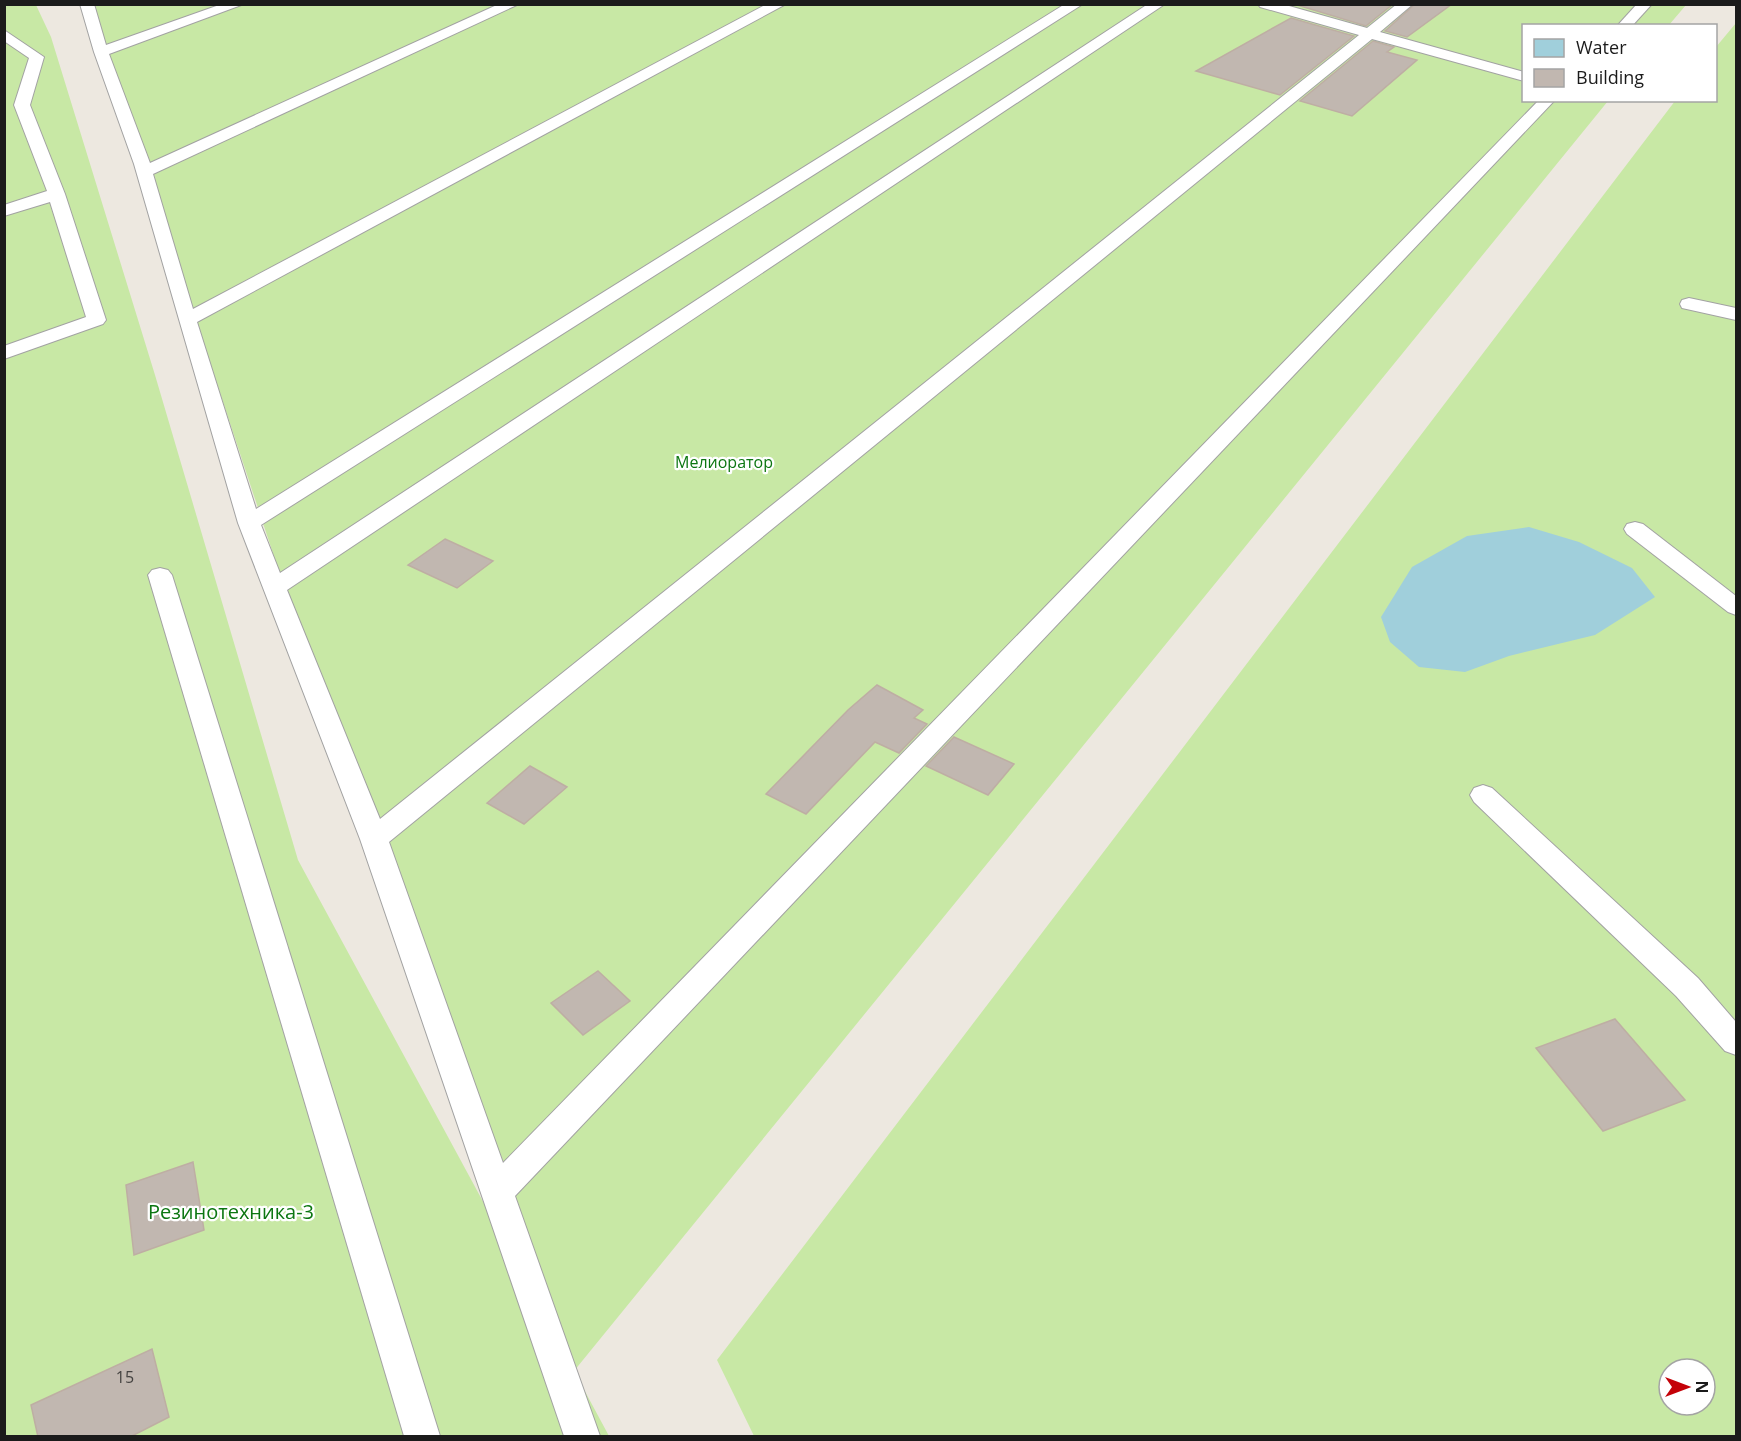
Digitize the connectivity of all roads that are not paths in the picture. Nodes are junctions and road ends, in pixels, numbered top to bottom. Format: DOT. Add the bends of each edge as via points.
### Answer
graph roads {
  1 [pos="87,4"];
  2 [pos="237,4"];
  3 [pos="512,4"];
  4 [pos="779,4"];
  5 [pos="1076,4"];
  6 [pos="1158,4"];
  7 [pos="1265,4"];
  8 [pos="1407,4"];
  9 [pos="1645,4"];
  10 [pos="1626,24"];
  11 [pos="4,34"];
  12 [pos="1370,34"];
  13 [pos="100,52"];
  14 [pos="1522,76"];
  15 [pos="1546,102"];
  16 [pos="22,105"];
  17 [pos="4,110"];
  18 [pos="144,172"];
  19 [pos="56,194"];
  20 [pos="4,211"];
  21 [pos="1689,304"];
  22 [pos="1737,314"];
  23 [pos="187,320"];
  24 [pos="4,353"];
  25 [pos="249,524"];
  26 [pos="1635,530"];
  27 [pos="160,575"];
  28 [pos="275,587"];
  29 [pos="1737,607"];
  30 [pos="1483,795"];
  31 [pos="374,839"];
  32 [pos="1737,1042"];
  33 [pos="496,1193"];
  34 [pos="422,1437"];
  35 [pos="582,1437"];
  1 -- 13 [label="lane"];
  2 -- 13 [label="lane"];
  3 -- 18 [label="lane"];
  4 -- 23 [label="lane"];
  5 -- 25 [label="lane"];
  6 -- 28 [label="lane"];
  7 -- 12 [label="lane"];
  8 -- 12 [label="lane"];
  9 -- 10 [label="lane"];
  11 -- 16 [label="lane" via="37,57"];
  12 -- 14 [label="lane"];
  12 -- 31 [label="lane"];
  13 -- 18 [label="lane"];
  15 -- 33 [label="lane"];
  16 -- 17 [label="lane"];
  16 -- 19 [label="lane"];
  18 -- 23 [label="lane"];
  19 -- 20 [label="lane"];
  19 -- 24 [label="lane" via="96,320"];
  21 -- 22 [label="lane"];
  23 -- 25 [label="lane"];
  25 -- 28 [label="lane"];
  26 -- 29 [label="lane"];
  27 -- 34 [label="lane"];
  28 -- 31 [label="lane"];
  30 -- 32 [label="lane" via="1687,987"];
  31 -- 33 [label="lane"];
  33 -- 35 [label="lane"];
}
